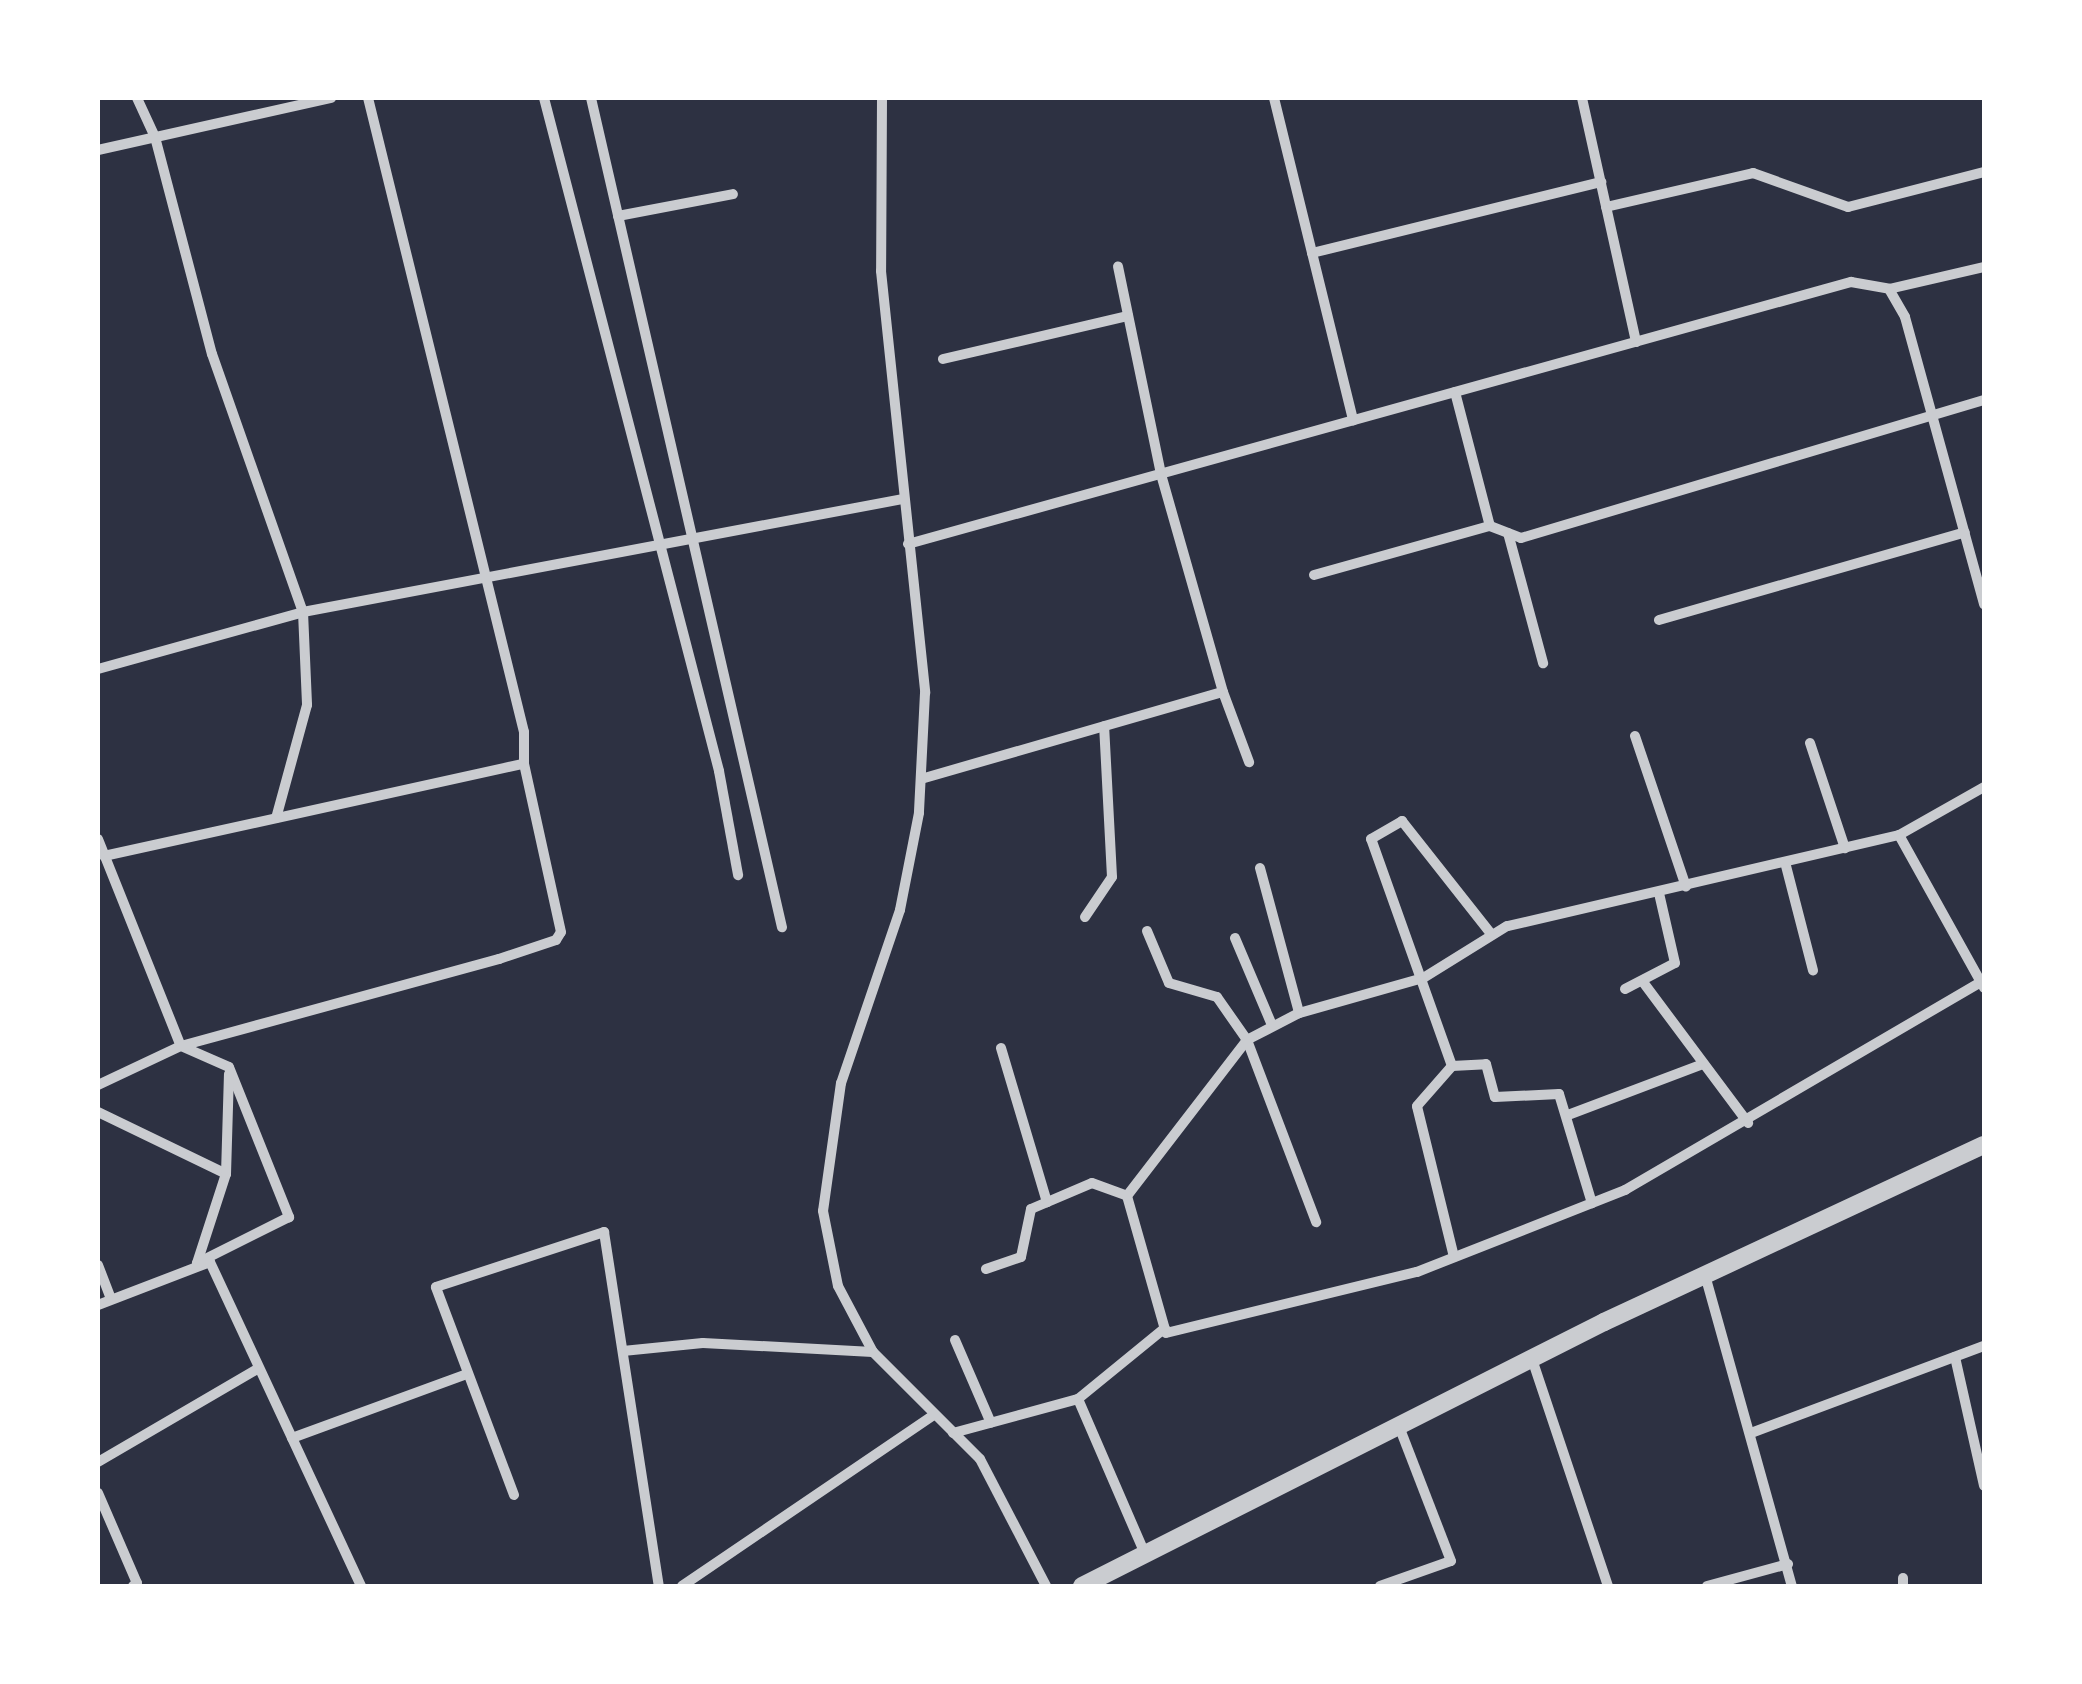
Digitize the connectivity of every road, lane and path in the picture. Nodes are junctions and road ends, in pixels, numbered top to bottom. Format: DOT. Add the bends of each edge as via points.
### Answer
graph roads {
  1 [pos="137,98"];
  2 [pos="331,98"];
  3 [pos="368,98"];
  4 [pos="544,98"];
  5 [pos="591,98"];
  6 [pos="882,98"];
  7 [pos="1274,98"];
  8 [pos="1582,98"];
  9 [pos="155,137"];
  10 [pos="98,150"];
  11 [pos="1984,172"];
  12 [pos="1601,182"];
  13 [pos="733,194"];
  14 [pos="1606,207"];
  15 [pos="618,216"];
  16 [pos="1312,252"];
  17 [pos="1118,266"];
  18 [pos="1984,267"];
  19 [pos="1889,290"];
  20 [pos="1128,316"];
  21 [pos="1636,342"];
  22 [pos="943,359"];
  23 [pos="1456,392"];
  24 [pos="1984,400"];
  25 [pos="1931,411"];
  26 [pos="1354,420"];
  27 [pos="1161,474"];
  28 [pos="903,499"];
  29 [pos="1490,526"];
  30 [pos="1964,532"];
  31 [pos="1508,533"];
  32 [pos="692,539"];
  33 [pos="662,544"];
  34 [pos="908,544"];
  35 [pos="1984,550"];
  36 [pos="1970,553"];
  37 [pos="1314,575"];
  38 [pos="482,578"];
  39 [pos="1984,604"];
  40 [pos="303,612"];
  41 [pos="1659,620"];
  42 [pos="1543,663"];
  43 [pos="98,668"];
  44 [pos="1222,692"];
  45 [pos="1104,726"];
  46 [pos="1635,736"];
  47 [pos="1810,743"];
  48 [pos="1249,762"];
  49 [pos="524,764"];
  50 [pos="921,780"];
  51 [pos="1984,787"];
  52 [pos="276,818"];
  53 [pos="1899,835"];
  54 [pos="98,839"];
  55 [pos="1845,848"];
  56 [pos="104,856"];
  57 [pos="1785,862"];
  58 [pos="1260,868"];
  59 [pos="738,875"];
  60 [pos="1686,886"];
  61 [pos="1659,893"];
  62 [pos="1085,917"];
  63 [pos="782,927"];
  64 [pos="1147,931"];
  65 [pos="1492,935"];
  66 [pos="1235,938"];
  67 [pos="1813,970"];
  68 [pos="1423,978"];
  69 [pos="1643,982"];
  70 [pos="1983,983"];
  71 [pos="1625,989"];
  72 [pos="1299,1012"];
  73 [pos="1272,1025"];
  74 [pos="1247,1040"];
  75 [pos="182,1046"];
  76 [pos="1001,1048"];
  77 [pos="1703,1064"];
  78 [pos="1452,1066"];
  79 [pos="229,1067"];
  80 [pos="98,1085"];
  81 [pos="98,1112"];
  82 [pos="1568,1115"];
  83 [pos="1748,1122"];
  84 [pos="1984,1145"];
  85 [pos="226,1174"];
  86 [pos="1127,1196"];
  87 [pos="1046,1202"];
  88 [pos="1592,1203"];
  89 [pos="1316,1222"];
  90 [pos="1454,1257"];
  91 [pos="196,1263"];
  92 [pos="98,1265"];
  93 [pos="986,1268"];
  94 [pos="1705,1275"];
  95 [pos="112,1300"];
  96 [pos="98,1306"];
  97 [pos="1165,1328"];
  98 [pos="954,1340"];
  99 [pos="1984,1346"];
  100 [pos="623,1351"];
  101 [pos="873,1352"];
  102 [pos="1955,1356"];
  103 [pos="1532,1359"];
  104 [pos="259,1368"];
  105 [pos="464,1375"];
  106 [pos="1078,1399"];
  107 [pos="934,1415"];
  108 [pos="991,1423"];
  109 [pos="1398,1426"];
  110 [pos="1751,1433"];
  111 [pos="954,1434"];
  112 [pos="292,1438"];
  113 [pos="98,1462"];
  114 [pos="1984,1486"];
  115 [pos="98,1493"];
  116 [pos="514,1495"];
  117 [pos="1145,1554"];
  118 [pos="1788,1564"];
  119 [pos="132,1586"];
  120 [pos="361,1586"];
  121 [pos="659,1586"];
  122 [pos="682,1586"];
  123 [pos="1046,1586"];
  124 [pos="1082,1586"];
  125 [pos="1380,1586"];
  126 [pos="1608,1586"];
  127 [pos="1707,1586"];
  128 [pos="1792,1586"];
  1 -- 9 [label="street"];
  2 -- 9 [label="street"];
  3 -- 38 [label="street"];
  4 -- 33 [label="street"];
  5 -- 15 [label="street"];
  6 -- 28 [label="street" via="881,271"];
  7 -- 16 [label="street"];
  8 -- 12 [label="street"];
  9 -- 10 [label="street"];
  9 -- 40 [label="street" via="212,354"];
  11 -- 14 [label="street" via="1848,208 1752,173"];
  12 -- 14 [label="street"];
  12 -- 16 [label="street"];
  13 -- 15 [label="street"];
  14 -- 21 [label="street"];
  15 -- 32 [label="street"];
  16 -- 26 [label="street"];
  17 -- 20 [label="street"];
  18 -- 19 [label="street"];
  19 -- 21 [label="street" via="1851,282"];
  19 -- 25 [label="street" via="1904,317"];
  20 -- 22 [label="street"];
  20 -- 27 [label="street"];
  21 -- 23 [label="street"];
  23 -- 26 [label="street"];
  23 -- 29 [label="street"];
  24 -- 25 [label="street"];
  25 -- 30 [label="street"];
  25 -- 31 [label="street" via="1521,538"];
  26 -- 27 [label="street"];
  27 -- 34 [label="street"];
  27 -- 44 [label="street"];
  28 -- 32 [label="street"];
  28 -- 34 [label="street"];
  29 -- 31 [label="street"];
  29 -- 37 [label="street"];
  30 -- 36 [label="street"];
  30 -- 41 [label="street"];
  31 -- 42 [label="street"];
  32 -- 33 [label="street"];
  32 -- 63 [label="street"];
  33 -- 38 [label="street"];
  33 -- 59 [label="street"];
  34 -- 50 [label="street" via="925,694"];
  35 -- 36 [label="street"];
  36 -- 39 [label="street"];
  38 -- 40 [label="street"];
  38 -- 49 [label="street" via="524,732"];
  40 -- 43 [label="street"];
  40 -- 52 [label="street" via="307,706"];
  44 -- 45 [label="street"];
  44 -- 48 [label="street"];
  45 -- 50 [label="street"];
  45 -- 62 [label="street" via="1112,877"];
  46 -- 60 [label="street"];
  47 -- 55 [label="street"];
  49 -- 52 [label="street"];
  49 -- 75 [label="street" via="559,902 556,940"];
  50 -- 101 [label="street" via="900,910 841,1083 823,1211 838,1286"];
  51 -- 53 [label="street"];
  52 -- 56 [label="street"];
  53 -- 55 [label="street"];
  53 -- 70 [label="street"];
  54 -- 56 [label="street"];
  55 -- 57 [label="street"];
  56 -- 75 [label="street"];
  57 -- 60 [label="street"];
  57 -- 67 [label="street"];
  58 -- 72 [label="street"];
  60 -- 61 [label="street"];
  61 -- 65 [label="street" via="1507,926"];
  61 -- 69 [label="street" via="1675,963"];
  64 -- 74 [label="street" via="1169,983 1217,997"];
  65 -- 68 [label="street"];
  65 -- 68 [label="street" via="1402,821 1372,839"];
  66 -- 73 [label="street"];
  68 -- 72 [label="street"];
  68 -- 78 [label="street"];
  69 -- 71 [label="street"];
  69 -- 77 [label="street"];
  70 -- 83 [label="street"];
  72 -- 73 [label="street"];
  73 -- 74 [label="street"];
  74 -- 86 [label="street"];
  74 -- 89 [label="street"];
  75 -- 79 [label="street"];
  75 -- 80 [label="street"];
  76 -- 87 [label="street"];
  77 -- 82 [label="street"];
  77 -- 83 [label="street"];
  78 -- 82 [label="street" via="1486,1064 1495,1098 1558,1094"];
  78 -- 90 [label="street" via="1417,1106"];
  79 -- 85 [label="street"];
  79 -- 91 [label="street" via="289,1217"];
  81 -- 85 [label="street"];
  82 -- 88 [label="street"];
  83 -- 88 [label="street"];
  84 -- 94 [label="street"];
  85 -- 91 [label="street"];
  86 -- 87 [label="street" via="1092,1183"];
  86 -- 97 [label="street"];
  87 -- 93 [label="street" via="1032,1208 1021,1257"];
  88 -- 90 [label="street"];
  90 -- 97 [label="street" via="1417,1272"];
  91 -- 95 [label="street"];
  91 -- 104 [label="street" via="210,1262"];
  92 -- 95 [label="street"];
  94 -- 103 [label="street"];
  94 -- 110 [label="street"];
  95 -- 96 [label="street"];
  97 -- 106 [label="street"];
  98 -- 108 [label="street"];
  99 -- 102 [label="street"];
  100 -- 101 [label="street" via="704,1343"];
  100 -- 105 [label="street" via="604,1232 436,1287"];
  100 -- 121 [label="street"];
  101 -- 107 [label="street"];
  102 -- 110 [label="street"];
  102 -- 114 [label="street"];
  103 -- 109 [label="street"];
  103 -- 126 [label="street"];
  104 -- 112 [label="street"];
  104 -- 113 [label="street"];
  105 -- 112 [label="street"];
  105 -- 116 [label="street"];
  106 -- 108 [label="street"];
  106 -- 117 [label="street"];
  107 -- 111 [label="street"];
  107 -- 122 [label="street"];
  108 -- 111 [label="street"];
  109 -- 117 [label="street"];
  109 -- 125 [label="street" via="1451,1561"];
  110 -- 118 [label="street"];
  111 -- 123 [label="street" via="980,1459"];
  112 -- 120 [label="street"];
  115 -- 119 [label="street" via="137,1583"];
  117 -- 124 [label="street"];
  118 -- 127 [label="street"];
  118 -- 128 [label="street"];
}
